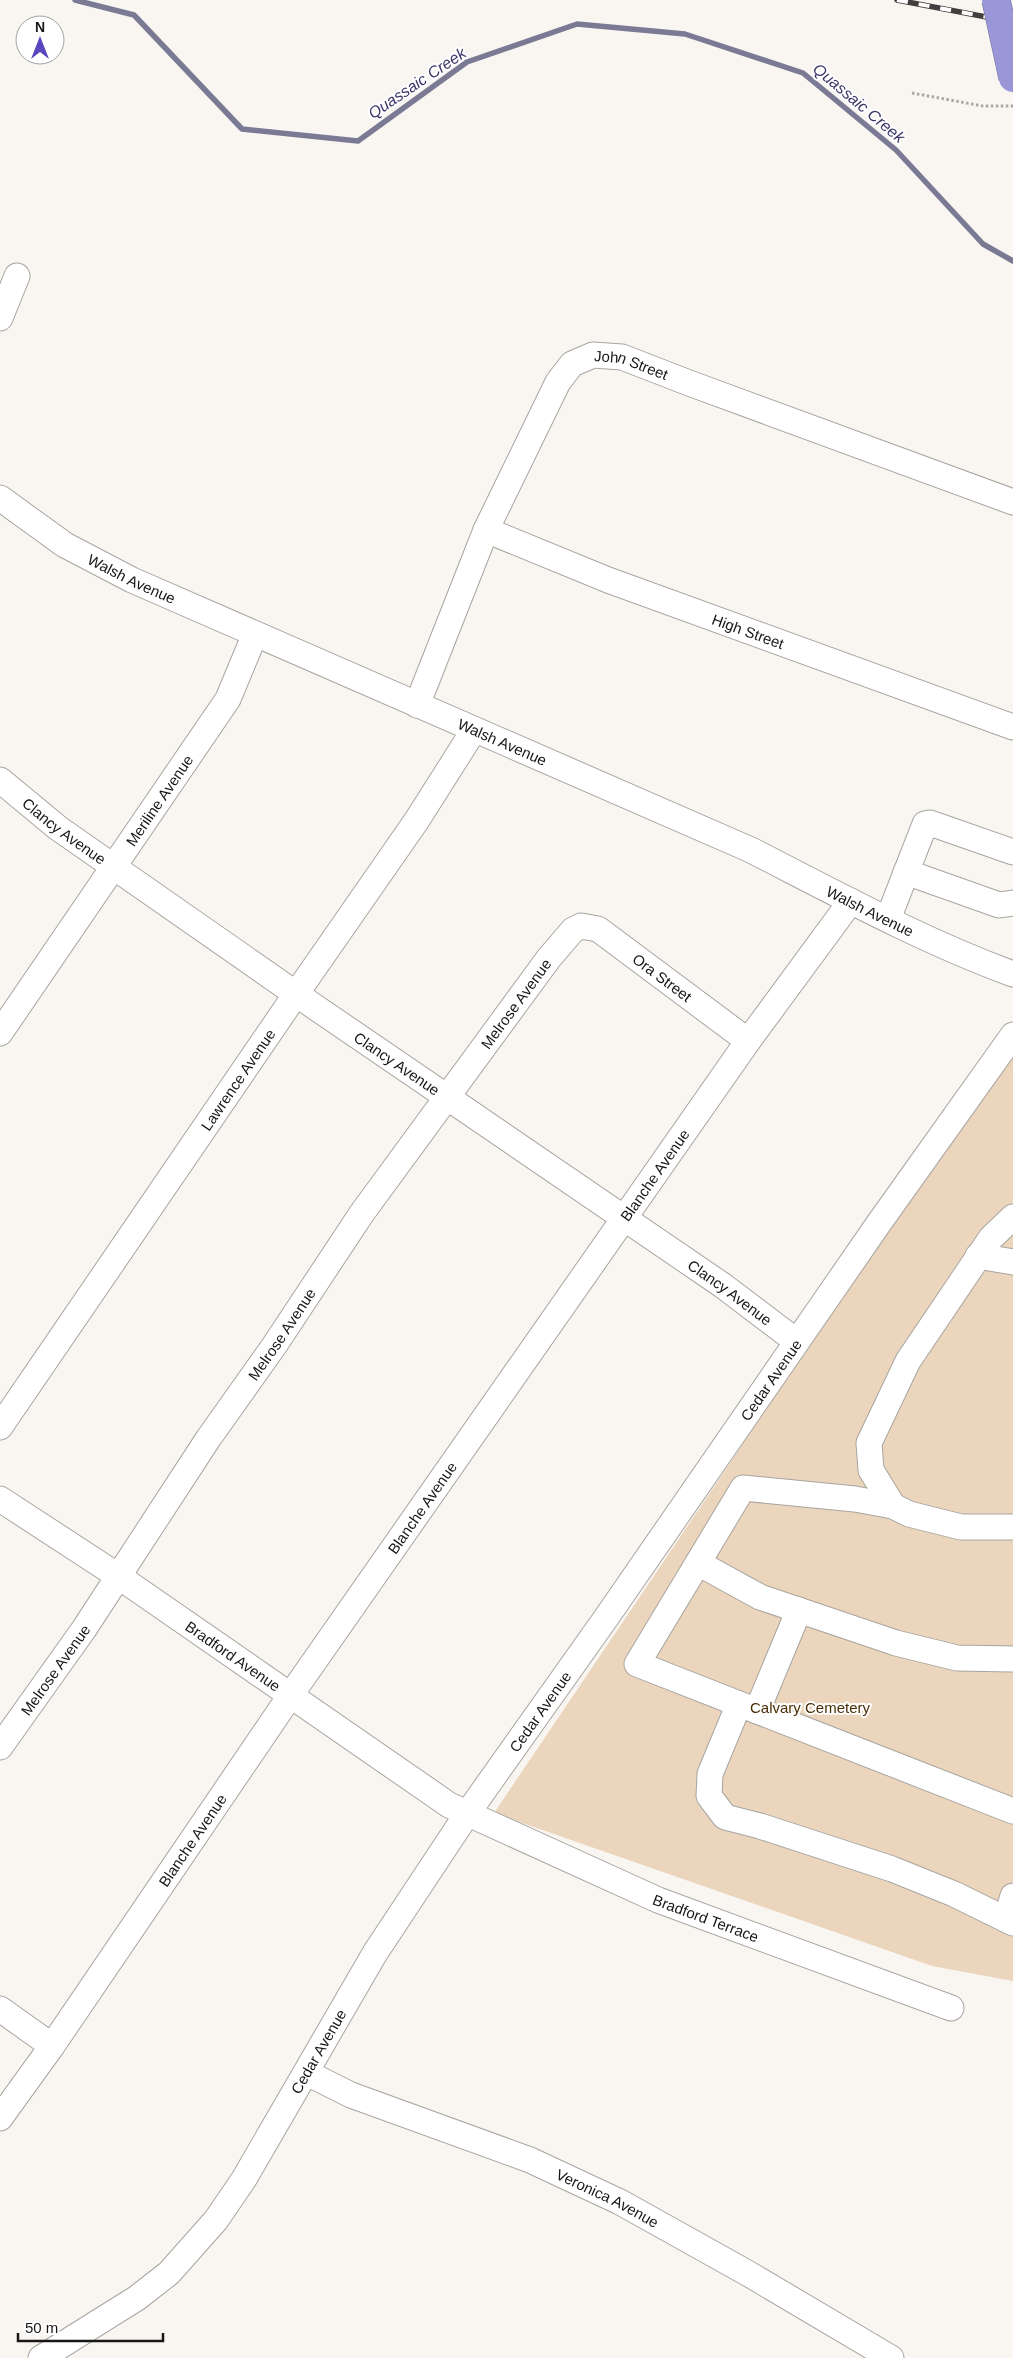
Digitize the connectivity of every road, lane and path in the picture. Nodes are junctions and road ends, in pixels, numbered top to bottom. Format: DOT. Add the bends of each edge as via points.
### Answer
graph roads {
  1 [pos="996,0"];
  2 [pos="1013,78"];
  3 [pos="912,93"];
  4 [pos="1013,106"];
  5 [pos="17,276"];
  6 [pos="0,318"];
  7 [pos="0,498"];
  8 [pos="1013,502"];
  9 [pos="486,530"];
  10 [pos="255,634"];
  11 [pos="417,705"];
  12 [pos="1013,727"];
  13 [pos="474,730"];
  14 [pos="0,780"];
  15 [pos="1013,852"];
  16 [pos="114,868"];
  17 [pos="906,872"];
  18 [pos="851,901"];
  19 [pos="1013,903"];
  20 [pos="888,919"];
  21 [pos="574,930"];
  22 [pos="1013,974"];
  23 [pos="296,994"];
  24 [pos="0,1033"];
  25 [pos="1013,1035"];
  26 [pos="748,1041"];
  27 [pos="446,1096"];
  28 [pos="1013,1217"];
  29 [pos="625,1219"];
  30 [pos="978,1256"];
  31 [pos="1013,1262"];
  32 [pos="796,1341"];
  33 [pos="0,1427"];
  34 [pos="0,1499"];
  35 [pos="892,1506"];
  36 [pos="1013,1527"];
  37 [pos="698,1563"];
  38 [pos="118,1576"];
  39 [pos="799,1610"];
  40 [pos="1013,1658"];
  41 [pos="290,1696"];
  42 [pos="748,1708"];
  43 [pos="0,1747"];
  44 [pos="1013,1811"];
  45 [pos="467,1814"];
  46 [pos="1013,1896"];
  47 [pos="1009,1921"];
  48 [pos="951,2008"];
  49 [pos="0,2009"];
  50 [pos="52,2046"];
  51 [pos="307,2073"];
  52 [pos="0,2118"];
  53 [pos="41,2358"];
  54 [pos="891,2358"];
  1 -- 2 [label="highway, bridge"];
  3 -- 4 [label="path" via="983,106"];
  5 -- 6 [label="street"];
  7 -- 10 [label="street, Walsh Avenue" via="65,544 132,580"];
  8 -- 9 [label="street, John Street" via="622,356 596,354 572,364 558,382"];
  9 -- 11 [label="street, John Street"];
  9 -- 12 [label="street, High Street" via="617,584"];
  10 -- 11 [label="street, Walsh Avenue"];
  10 -- 16 [label="street, Meriline Avenue" via="228,699"];
  11 -- 13 [label="street, Walsh Avenue"];
  13 -- 18 [label="street, Walsh Avenue" via="751,850"];
  13 -- 23 [label="street, Lawrence Avenue" via="417,820"];
  14 -- 16 [label="street, Clancy Avenue" via="58,828"];
  15 -- 17 [label="street" via="927,823"];
  16 -- 23 [label="street, Clancy Avenue"];
  16 -- 24 [label="street, Meriline Avenue"];
  17 -- 19 [label="street" via="999,904"];
  17 -- 20 [label="street"];
  18 -- 20 [label="street, Walsh Avenue"];
  18 -- 26 [label="street, Blanche Avenue"];
  20 -- 22 [label="street, Walsh Avenue"];
  21 -- 26 [label="street, Ora Street" via="580,926 598,929"];
  21 -- 27 [label="street, Melrose Avenue" via="549,958"];
  23 -- 27 [label="street, Clancy Avenue"];
  23 -- 33 [label="street, Lawrence Avenue"];
  25 -- 32 [label="street, Cedar Avenue"];
  26 -- 29 [label="street, Blanche Avenue"];
  27 -- 29 [label="street, Clancy Avenue"];
  27 -- 38 [label="street, Melrose Avenue" via="362,1213"];
  28 -- 30 [label="street"];
  29 -- 32 [label="street, Clancy Avenue" via="722,1285"];
  29 -- 41 [label="street, Blanche Avenue"];
  30 -- 31 [label="street"];
  30 -- 35 [label="street" via="908,1361 869,1443 870,1470"];
  32 -- 45 [label="street, Cedar Avenue"];
  34 -- 38 [label="street, Bradford Avenue"];
  35 -- 36 [label="street" via="909,1514 961,1527"];
  35 -- 37 [label="street" via="855,1498 743,1488"];
  37 -- 39 [label="street" via="760,1597"];
  37 -- 42 [label="street" via="637,1664"];
  38 -- 41 [label="street, Bradford Avenue"];
  38 -- 43 [label="street, Melrose Avenue"];
  39 -- 40 [label="street" via="896,1643 957,1658"];
  39 -- 42 [label="street"];
  41 -- 45 [label="street, Bradford Avenue"];
  41 -- 50 [label="street, Blanche Avenue"];
  42 -- 44 [label="street"];
  42 -- 47 [label="street" via="710,1774 709,1796 725,1817 769,1828 892,1869"];
  45 -- 48 [label="street, Bradford Terrace" via="658,1900"];
  45 -- 51 [label="street, Cedar Avenue" via="375,1954"];
  46 -- 47 [label="street"];
  49 -- 50 [label="street"];
  50 -- 52 [label="street, Blanche Avenue"];
  51 -- 53 [label="street, Cedar Avenue" via="244,2180 216,2220 169,2272 137,2298"];
  51 -- 54 [label="street, Veronica Avenue" via="351,2095 530,2160 620,2202"];
}
